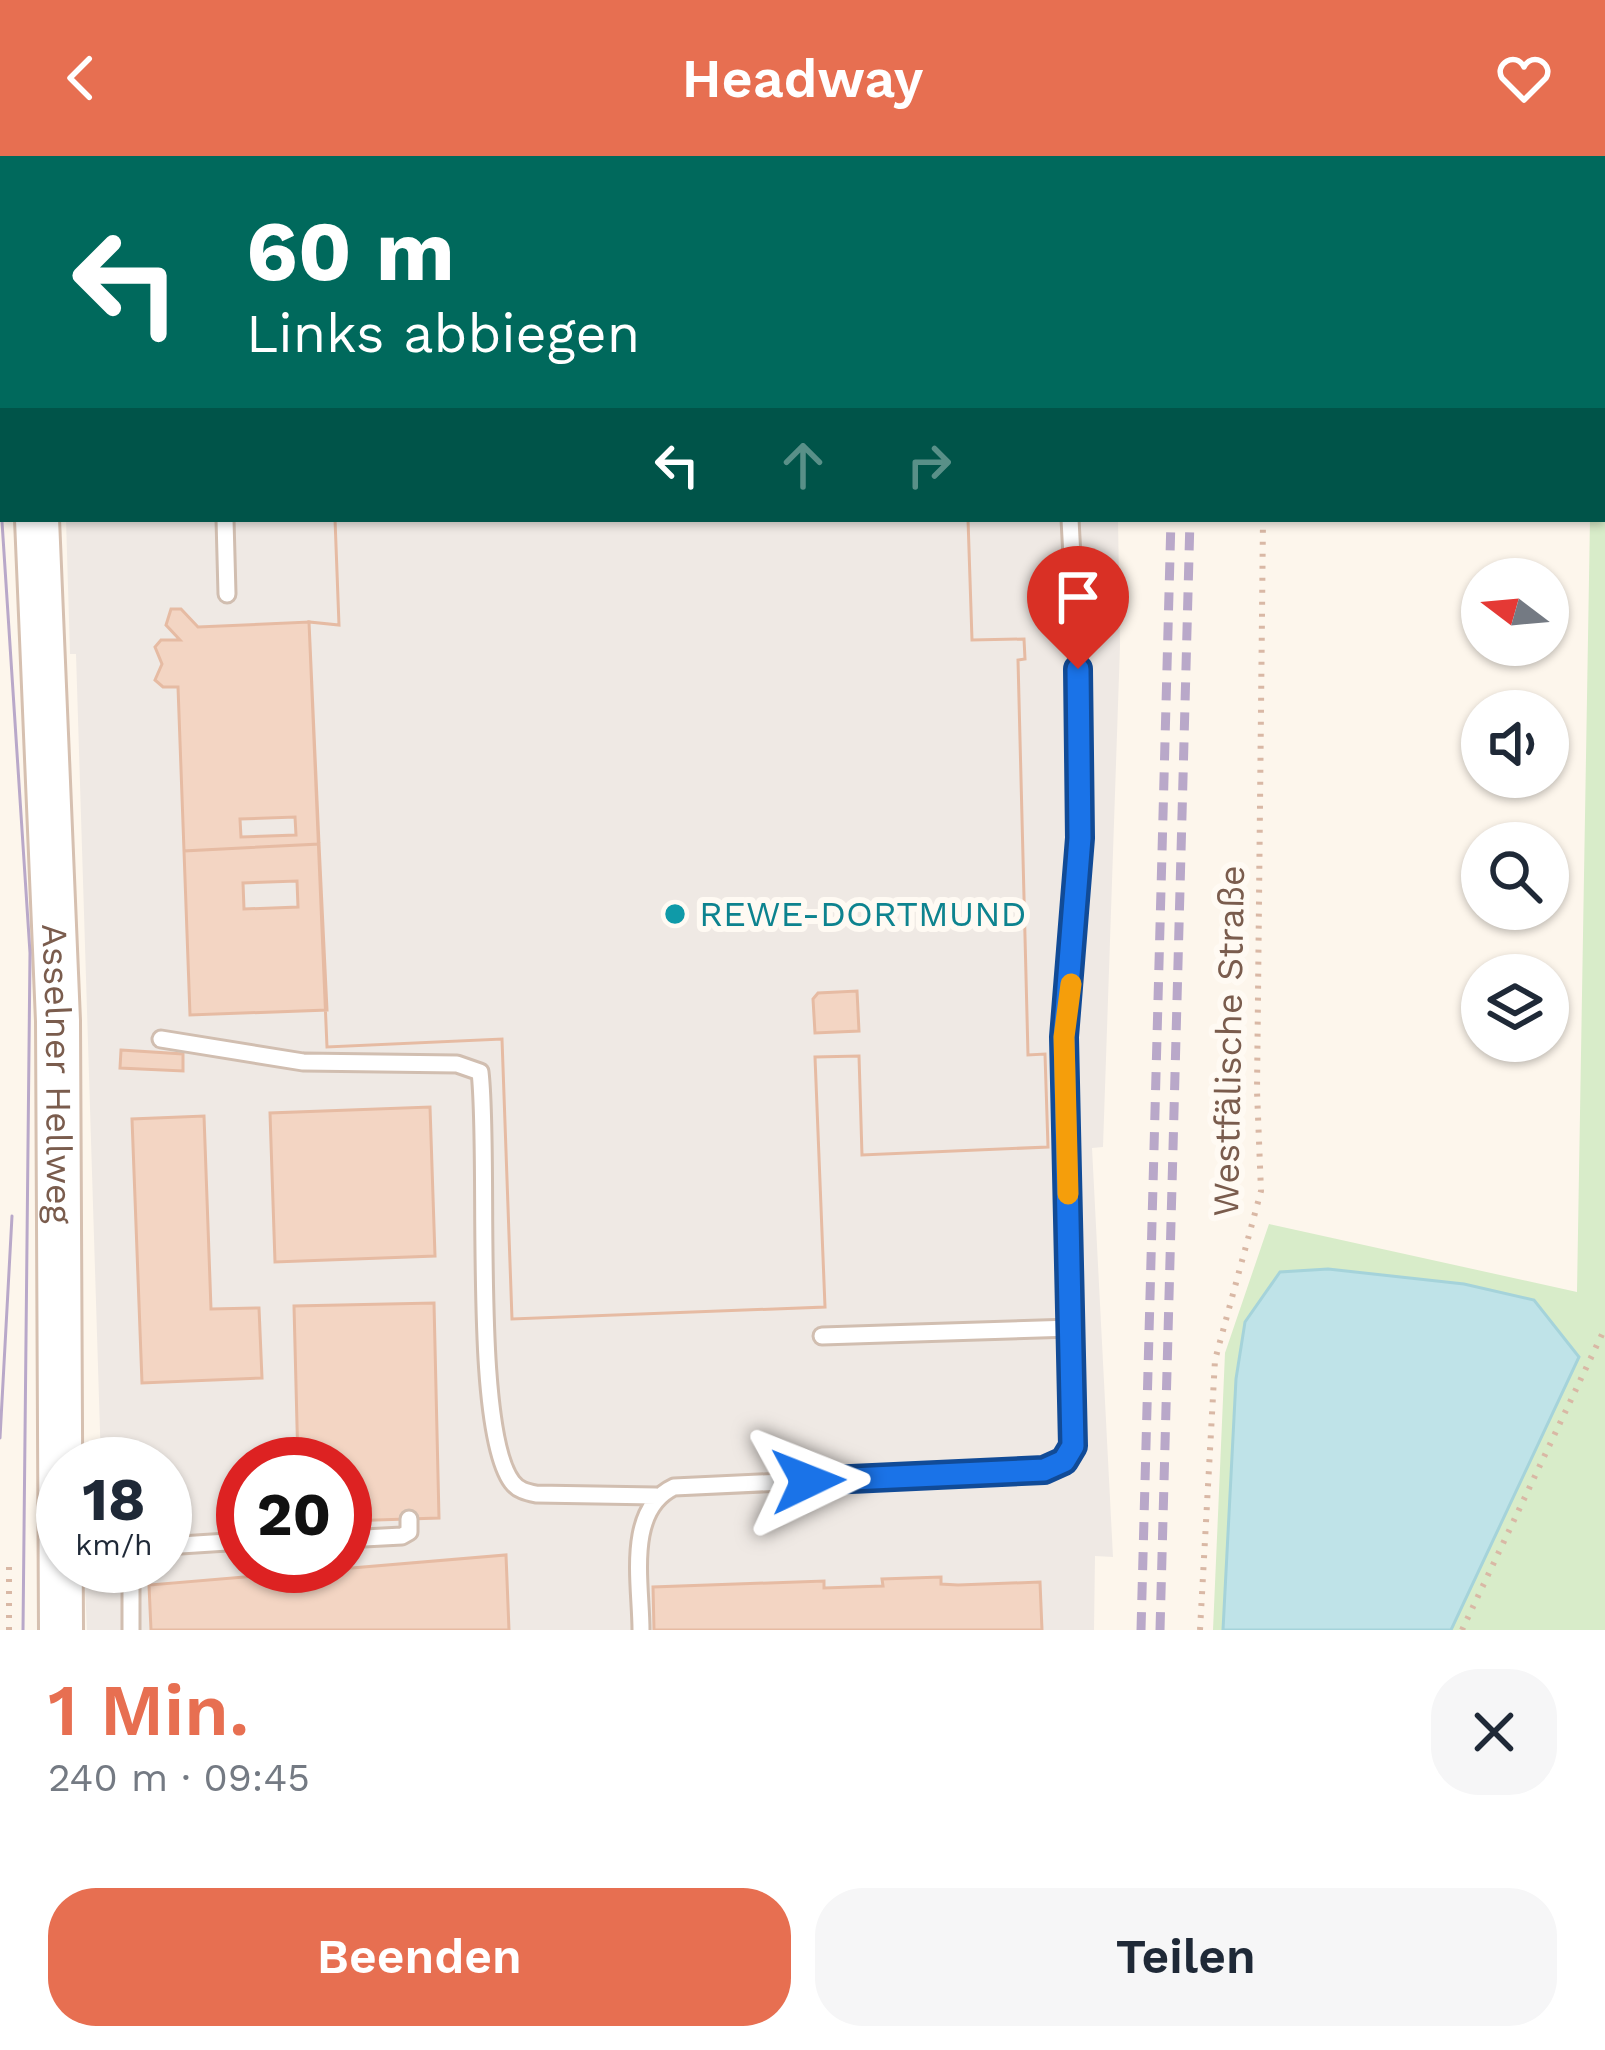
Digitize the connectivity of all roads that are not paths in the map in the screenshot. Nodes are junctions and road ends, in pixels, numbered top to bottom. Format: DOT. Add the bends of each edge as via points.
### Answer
graph roads {
  1 [pos="37,522"];
  2 [pos="225,522"];
  3 [pos="1070,522"];
  4 [pos="227,594"];
  5 [pos="161,1040"];
  6 [pos="1072,1328"];
  7 [pos="822,1336"];
  8 [pos="656,1496"];
  9 [pos="409,1519"];
  10 [pos="372,1538"];
  11 [pos="131,1593"];
  12 [pos="62,1630"];
  13 [pos="130,1630"];
  14 [pos="641,1630"];
  1 -- 12 [label="main road, Asselner Hellweg" via="58,1021"];
  2 -- 4 [label="lane"];
  3 -- 6 [label="lane" via="1080,710 1076,940 1064,1037"];
  5 -- 8 [label="lane" via="303,1062 457,1064 480,1072 487,1325 496,1433 509,1480 536,1494"];
  6 -- 7 [label="lane"];
  6 -- 8 [label="lane" via="1073,1446 1044,1470 674,1487"];
  8 -- 14 [label="lane" via="640,1545"];
  9 -- 10 [label="lane" via="402,1537"];
  11 -- 13 [label="lane"];
}
